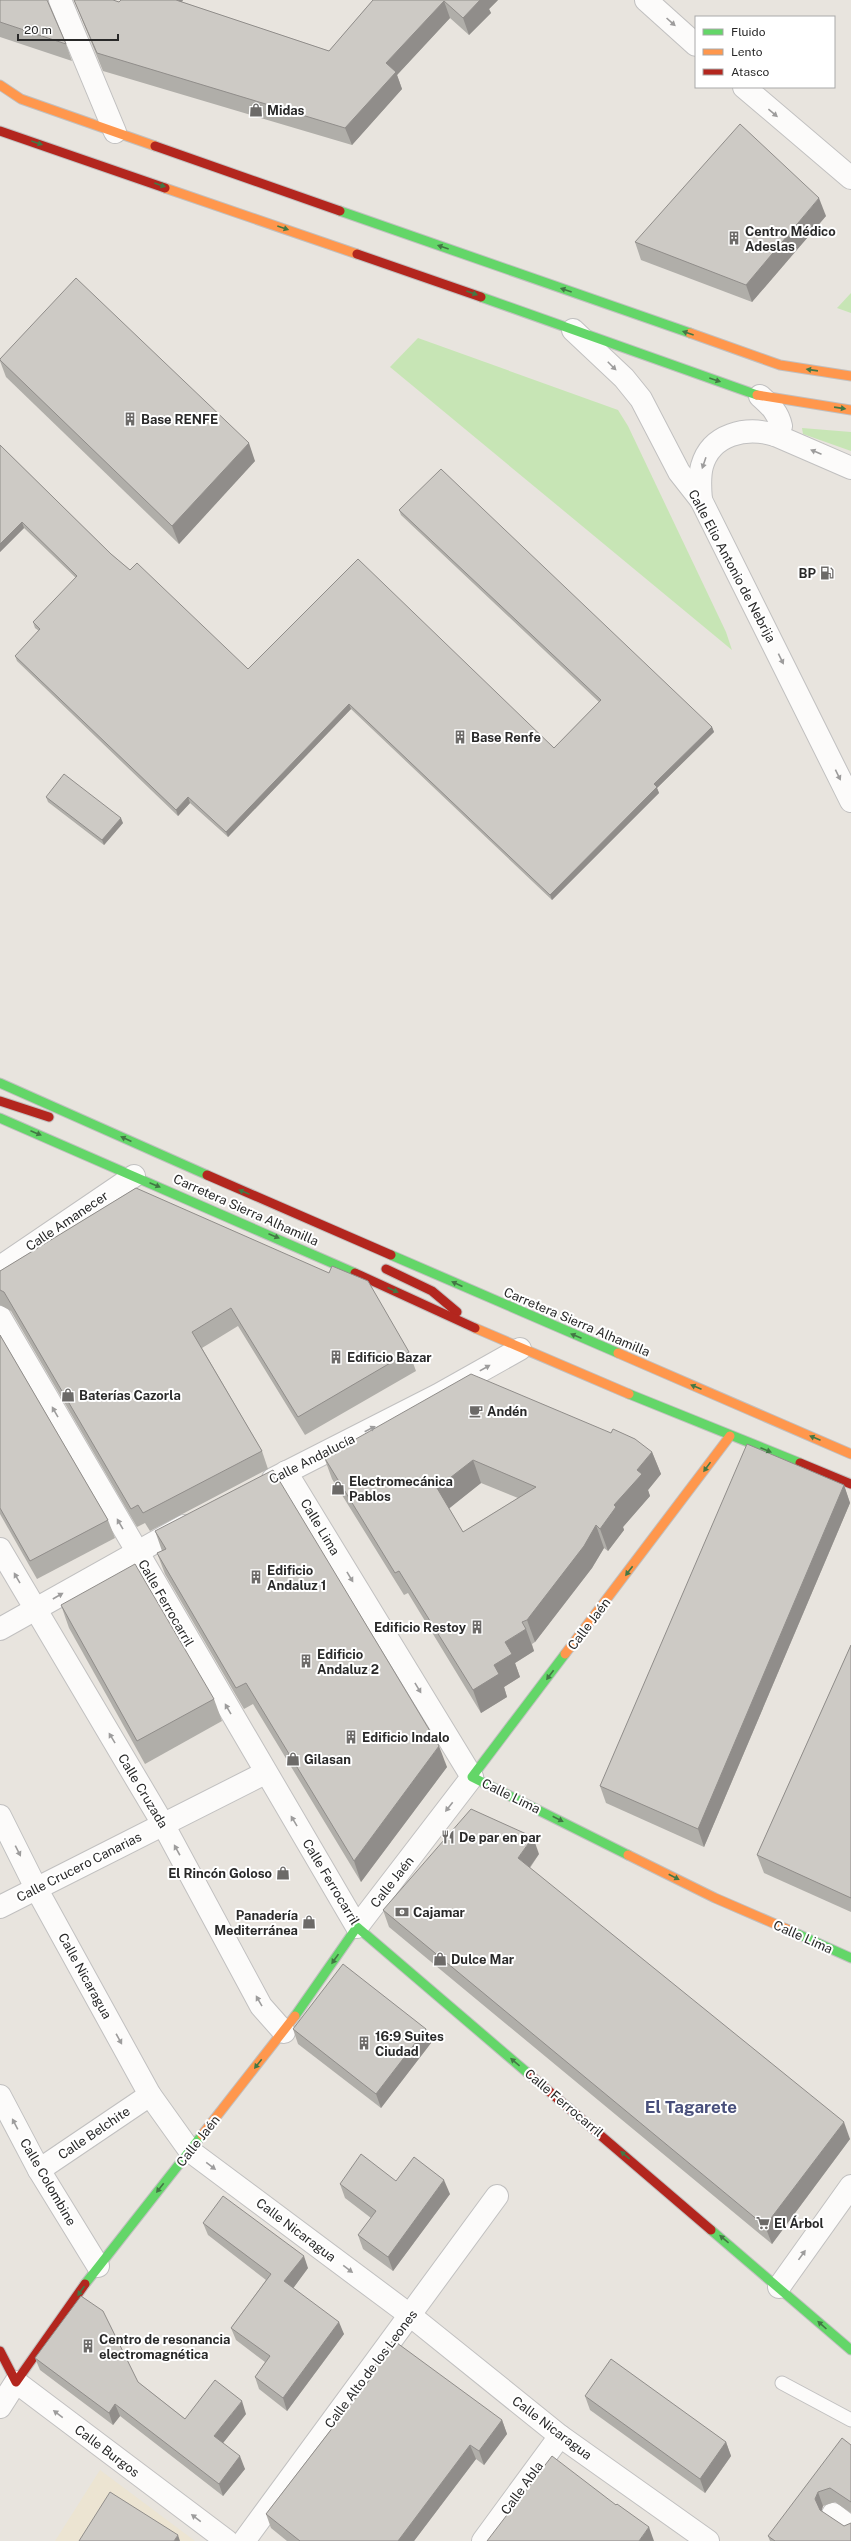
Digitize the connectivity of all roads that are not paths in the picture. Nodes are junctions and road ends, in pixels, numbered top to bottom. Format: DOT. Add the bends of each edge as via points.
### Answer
graph roads {
  1 [pos="60,0"];
  2 [pos="646,0"];
  3 [pos="695,43"];
  4 [pos="0,85"];
  5 [pos="745,88"];
  6 [pos="0,131"];
  7 [pos="114,132"];
  8 [pos="851,178"];
  9 [pos="572,330"];
  10 [pos="851,376"];
  11 [pos="760,396"];
  12 [pos="851,410"];
  13 [pos="775,435"];
  14 [pos="851,468"];
  15 [pos="701,500"];
  16 [pos="851,801"];
  17 [pos="0,1083"];
  18 [pos="0,1101"];
  19 [pos="0,1118"];
  20 [pos="92,1124"];
  21 [pos="134,1176"];
  22 [pos="293,1213"];
  23 [pos="320,1236"];
  24 [pos="376,1264"];
  25 [pos="0,1267"];
  26 [pos="0,1317"];
  27 [pos="479,1330"];
  28 [pos="520,1349"];
  29 [pos="749,1433"];
  30 [pos="730,1436"];
  31 [pos="851,1454"];
  32 [pos="286,1472"];
  33 [pos="851,1484"];
  34 [pos="252,1490"];
  35 [pos="204,1516"];
  36 [pos="0,1549"];
  37 [pos="136,1552"];
  38 [pos="35,1609"];
  39 [pos="0,1629"];
  40 [pos="265,1773"];
  41 [pos="472,1777"];
  42 [pos="0,1816"];
  43 [pos="163,1824"];
  44 [pos="36,1888"];
  45 [pos="0,1907"];
  46 [pos="357,1927"];
  47 [pos="851,1958"];
  48 [pos="284,2032"];
  49 [pos="0,2096"];
  50 [pos="150,2096"];
  51 [pos="190,2151"];
  52 [pos="39,2170"];
  53 [pos="851,2186"];
  54 [pos="497,2196"];
  55 [pos="98,2266"];
  56 [pos="779,2287"];
  57 [pos="411,2316"];
  58 [pos="851,2350"];
  59 [pos="0,2351"];
  60 [pos="16,2382"];
  61 [pos="782,2383"];
  62 [pos="0,2407"];
  63 [pos="851,2420"];
  64 [pos="560,2436"];
  65 [pos="833,2514"];
  66 [pos="851,2528"];
  67 [pos="227,2541"];
  68 [pos="244,2541"];
  69 [pos="483,2541"];
  70 [pos="708,2541"];
  1 -- 7 [label="street"];
  2 -- 3 [label="street, one-way"];
  4 -- 7 [label="main road" via="21,100"];
  5 -- 8 [label="street, one-way"];
  6 -- 9 [label="main road, one-way"];
  10 -- 7 [label="main road, one-way" via="780,365"];
  9 -- 11 [label="main road, one-way"];
  9 -- 15 [label="street, Calle Elio Antonio de Nebrija, one-way" via="624,378 641,399 679,472"];
  11 -- 12 [label="main road, one-way"];
  11 -- 13 [label="street" via="771,405 779,418 781,426"];
  14 -- 13 [label="street, one-way"];
  13 -- 15 [label="street, one-way" via="767,432 733,433 719,441 706,456 702,467"];
  15 -- 16 [label="street, Calle Elio Antonio de Nebrija, one-way"];
  17 -- 20 [label="main road, Carretera Sierra Alhamilla"];
  18 -- 20 [label="main road, Carretera Sierra Alhamilla" via="35,1114"];
  19 -- 21 [label="main road, Carretera Sierra Alhamilla, one-way"];
  22 -- 20 [label="main road, Carretera Sierra Alhamilla, one-way"];
  21 -- 25 [label="street, Calle Amanecer"];
  21 -- 27 [label="main road, Carretera Sierra Alhamilla, one-way" via="299,1247"];
  22 -- 23 [label="main road, Carretera Sierra Alhamilla"];
  31 -- 22 [label="main road, Carretera Sierra Alhamilla, one-way"];
  24 -- 27 [label="main road, Carretera Sierra Alhamilla" via="432,1291"];
  37 -- 26 [label="street, Calle Ferrocarril, one-way"];
  27 -- 28 [label="main road, Carretera Sierra Alhamilla"];
  28 -- 30 [label="main road, Carretera Sierra Alhamilla"];
  32 -- 28 [label="street, Calle Andalucía, one-way" via="438,1395"];
  29 -- 30 [label="main road"];
  30 -- 33 [label="main road, Carretera Sierra Alhamilla, one-way"];
  30 -- 41 [label="main road, Calle Jaén, one-way"];
  32 -- 34 [label="street, Calle Andalucía"];
  32 -- 41 [label="street, Calle Lima, one-way"];
  35 -- 37 [label="street"];
  38 -- 36 [label="street, Calle Cruzada, one-way"];
  38 -- 37 [label="street, one-way"];
  40 -- 37 [label="street, Calle Ferrocarril, one-way"];
  38 -- 39 [label="street"];
  43 -- 38 [label="street, Calle Cruzada, one-way"];
  40 -- 43 [label="street, Calle Crucero Canarias"];
  46 -- 40 [label="street, Calle Ferrocarril, one-way"];
  41 -- 46 [label="street, Calle Jaén, one-way"];
  41 -- 47 [label="main road, Calle Lima, one-way" via="715,1898"];
  42 -- 44 [label="street, Calle Nicaragua, one-way"];
  43 -- 44 [label="street, Calle Crucero Canarias"];
  48 -- 43 [label="street, Calle Cruzada, one-way" via="262,2006"];
  44 -- 45 [label="street, Calle Crucero Canarias"];
  44 -- 50 [label="street, Calle Nicaragua, one-way"];
  46 -- 48 [label="main road, Calle Jaén, one-way"];
  56 -- 46 [label="main road, Calle Ferrocarril, one-way"];
  48 -- 51 [label="main road, Calle Jaén, one-way"];
  52 -- 49 [label="street, Calle Colombine, one-way"];
  50 -- 51 [label="street, Calle Nicaragua"];
  50 -- 52 [label="street, Calle Belchite"];
  51 -- 55 [label="main road, Calle Jaén, one-way"];
  51 -- 57 [label="street, Calle Nicaragua, one-way"];
  52 -- 55 [label="street, Calle Colombine"];
  56 -- 53 [label="street, one-way"];
  54 -- 57 [label="street, Calle Alto de los Leones"];
  55 -- 60 [label="main road, Calle Jaén, one-way"];
  58 -- 56 [label="main road, Calle Ferrocarril, one-way"];
  57 -- 64 [label="street, Calle Nicaragua"];
  57 -- 68 [label="street, Calle Alto de los Leones"];
  59 -- 60 [label="main road, Calle Burgos"];
  60 -- 62 [label="street, Calle Jaén"];
  67 -- 60 [label="street, Calle Burgos, one-way"];
  61 -- 63 [label="lane"];
  64 -- 69 [label="street, Calle Abla"];
  64 -- 70 [label="street, Calle Nicaragua"];
  65 -- 66 [label="street"];
}
